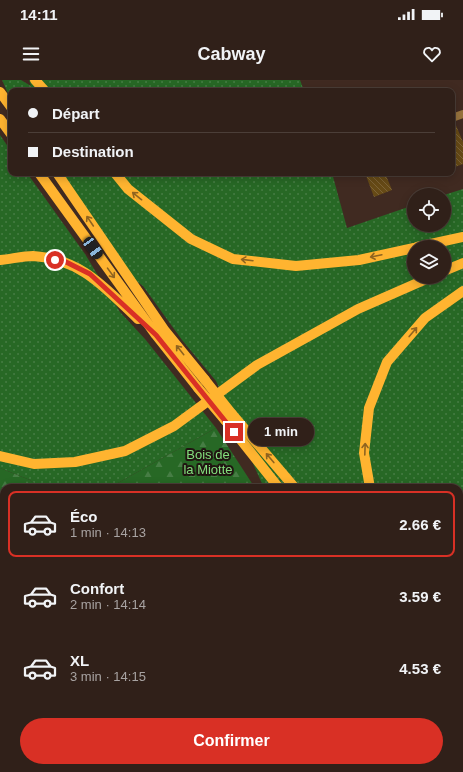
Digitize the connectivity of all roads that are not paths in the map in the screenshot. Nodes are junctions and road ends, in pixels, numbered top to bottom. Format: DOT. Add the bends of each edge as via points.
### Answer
graph roads {
  1 [pos="35,80"];
  2 [pos="42,88"];
  3 [pos="0,92"];
  4 [pos="8,103"];
  5 [pos="0,119"];
  6 [pos="8,130"];
  7 [pos="41,176"];
  8 [pos="59,176"];
  9 [pos="117,176"];
  10 [pos="463,237"];
  11 [pos="449,240"];
  12 [pos="407,250"];
  13 [pos="0,260"];
  14 [pos="463,263"];
  15 [pos="451,268"];
  16 [pos="415,284"];
  17 [pos="463,292"];
  18 [pos="156,335"];
  19 [pos="228,417"];
  20 [pos="0,456"];
  21 [pos="276,484"];
  22 [pos="291,484"];
  23 [pos="369,484"];
  1 -- 2 [label="main road"];
  3 -- 4 [label="main road"];
  5 -- 6 [label="main road"];
  7 -- 18 [label="main road, one-way"];
  19 -- 8 [label="main road, one-way, bridge" via="205,380 165,331"];
  12 -- 9 [label="main road, one-way" via="359,260 296,266 233,259 191,239 128,189"];
  10 -- 11 [label="main road"];
  13 -- 18 [label="main road" via="33,256 66,262 90,274"];
  14 -- 15 [label="main road"];
  16 -- 20 [label="main road" via="358,309 256,365 174,426 125,451 68,462 34,464"];
  23 -- 17 [label="main road, one-way" via="364,453 369,408 387,362 425,318"];
  18 -- 19 [label="main road, bridge" via="198,388"];
  19 -- 21 [label="main road"];
  22 -- 19 [label="main road, one-way"];
}
